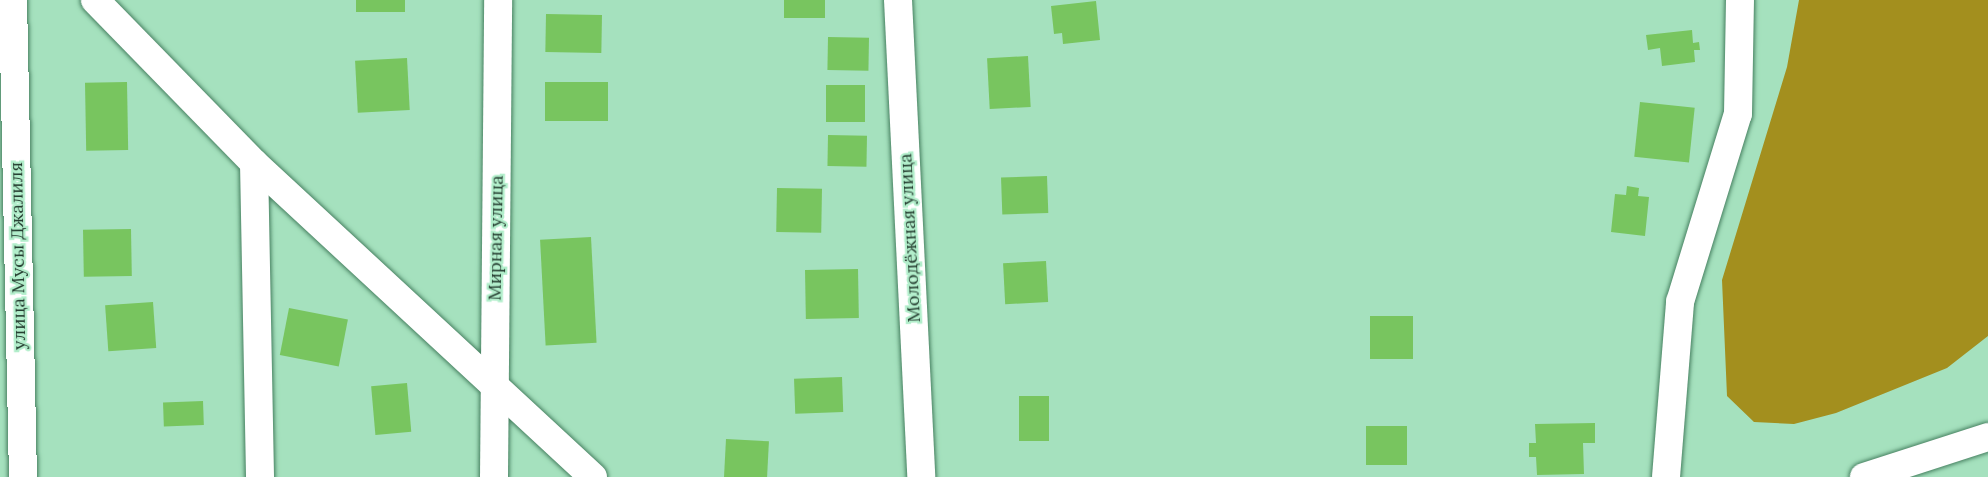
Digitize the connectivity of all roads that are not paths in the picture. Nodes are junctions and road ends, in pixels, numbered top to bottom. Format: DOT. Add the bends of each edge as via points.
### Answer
graph roads {
  1 [pos="13,0"];
  2 [pos="95,0"];
  3 [pos="498,0"];
  4 [pos="898,0"];
  5 [pos="1740,0"];
  6 [pos="254,163"];
  7 [pos="494,384"];
  8 [pos="1988,437"];
  9 [pos="22,477"];
  10 [pos="260,477"];
  11 [pos="495,477"];
  12 [pos="593,477"];
  13 [pos="921,477"];
  14 [pos="1666,477"];
  15 [pos="1865,477"];
  1 -- 9 [label="street, улица Мусы Джалиля"];
  2 -- 6 [label="street"];
  3 -- 7 [label="street, Мирная улица"];
  4 -- 13 [label="street, Молодёжная улица"];
  5 -- 14 [label="street" via="1738,114 1680,302"];
  6 -- 7 [label="street"];
  6 -- 10 [label="street"];
  7 -- 11 [label="street, Мирная улица"];
  7 -- 12 [label="street"];
  8 -- 15 [label="street"];
}
